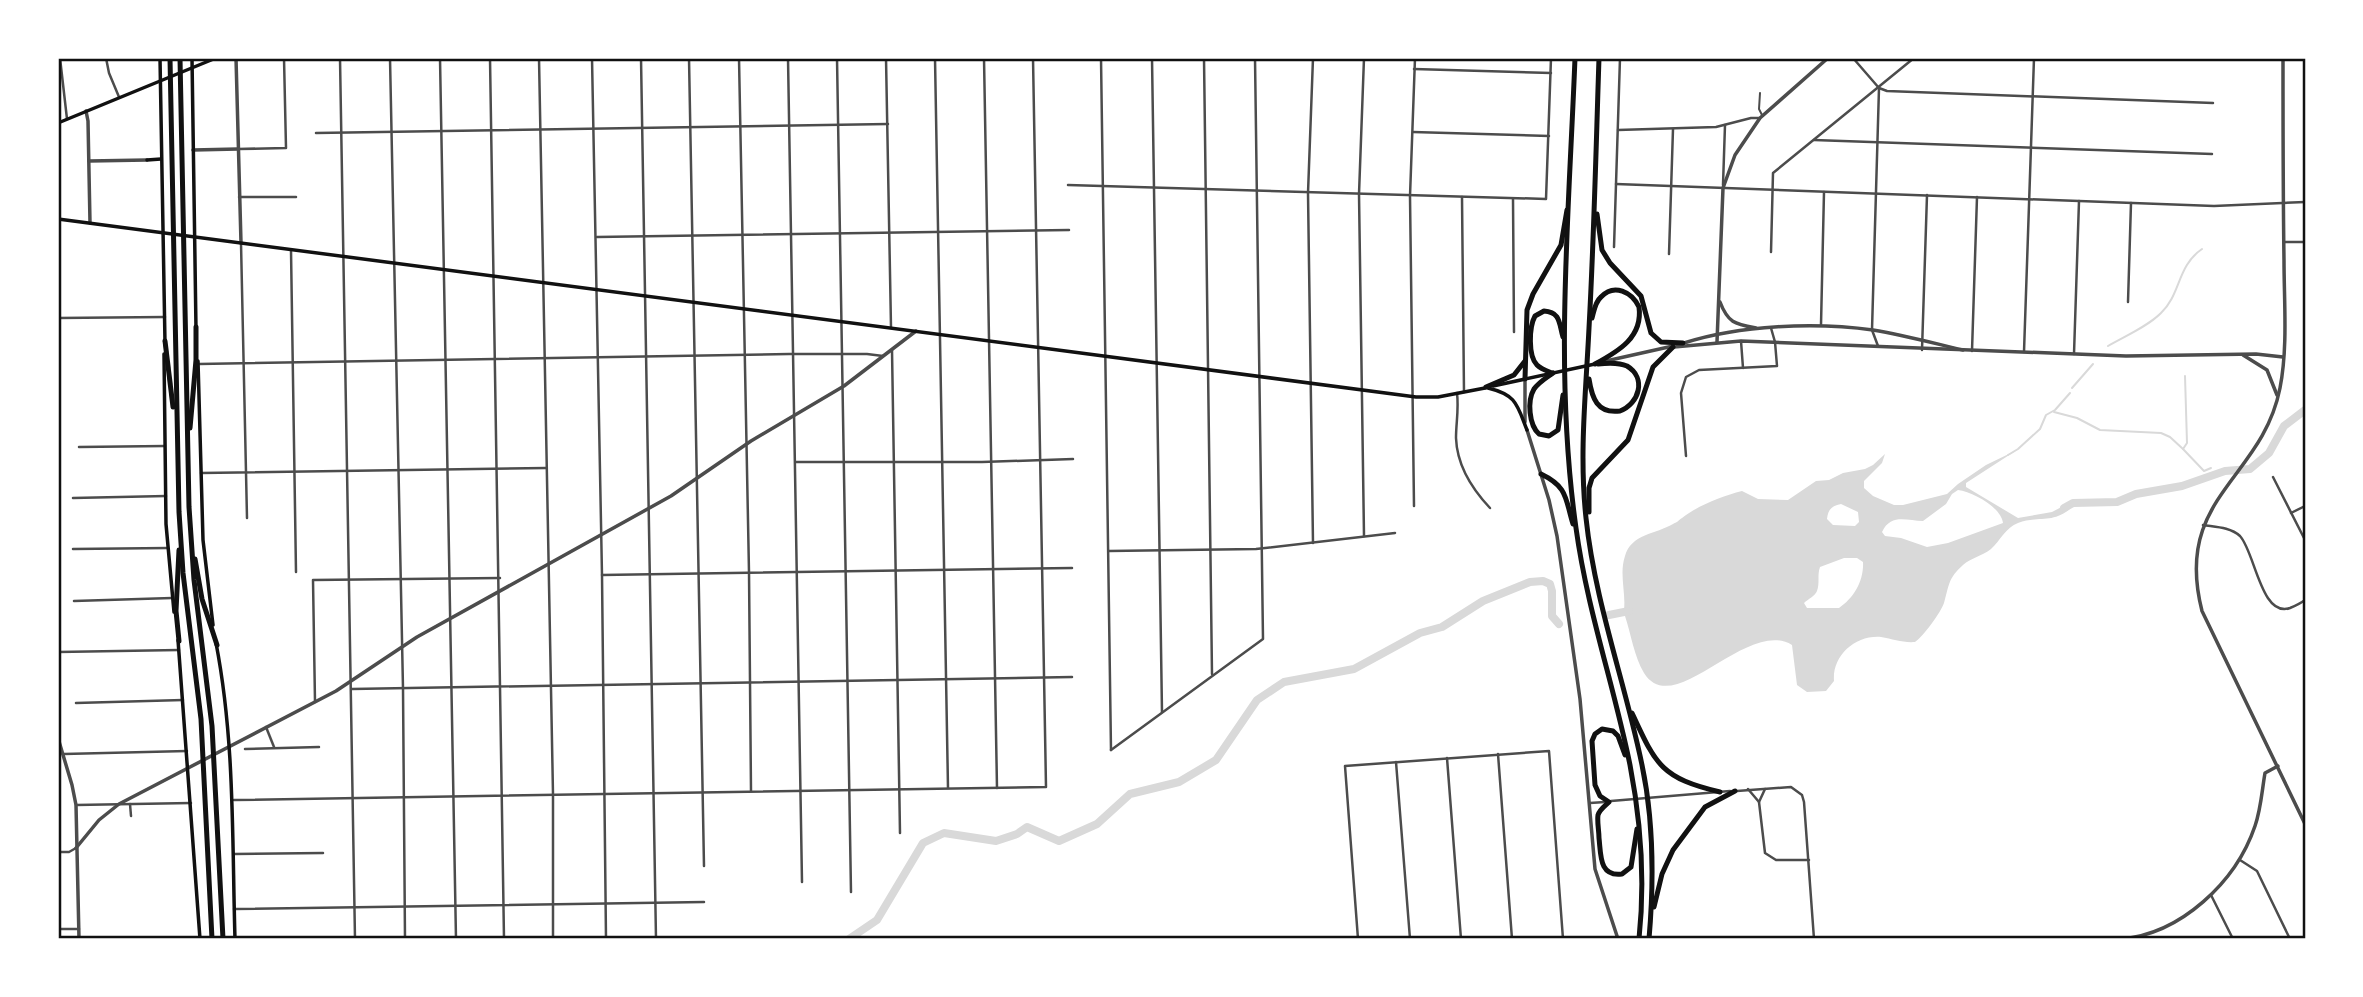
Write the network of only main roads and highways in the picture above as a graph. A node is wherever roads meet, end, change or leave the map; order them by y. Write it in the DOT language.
graph roads {
  1 [pos="160,58"];
  2 [pos="170,58"];
  3 [pos="180,58"];
  4 [pos="192,58"];
  5 [pos="216,58"];
  6 [pos="1575,58"];
  7 [pos="1599,58"];
  8 [pos="58,123"];
  9 [pos="161,159"];
  10 [pos="147,160"];
  11 [pos="1570,193"];
  12 [pos="1595,194"];
  13 [pos="58,219"];
  14 [pos="196,327"];
  15 [pos="1589,328"];
  16 [pos="165,341"];
  17 [pos="1565,343"];
  18 [pos="1683,343"];
  19 [pos="1673,346"];
  20 [pos="1526,358"];
  21 [pos="1595,364"];
  22 [pos="1587,369"];
  23 [pos="1553,373"];
  24 [pos="1525,379"];
  25 [pos="1565,381"];
  26 [pos="1486,387"];
  27 [pos="1527,430"];
  28 [pos="177,435"];
  29 [pos="187,452"];
  30 [pos="1541,474"];
  31 [pos="1588,534"];
  32 [pos="180,536"];
  33 [pos="1578,540"];
  34 [pos="190,543"];
  35 [pos="179,641"];
  36 [pos="217,645"];
  37 [pos="1626,700"];
  38 [pos="1629,764"];
  39 [pos="1735,791"];
  40 [pos="1720,792"];
  41 [pos="1638,822"];
  42 [pos="1650,926"];
  43 [pos="200,939"];
  44 [pos="212,939"];
  45 [pos="223,939"];
  46 [pos="235,939"];
  47 [pos="1639,939"];
  48 [pos="1649,939"];
  1 -- 9 [label="main road"];
  2 -- 28 [label="highway"];
  3 -- 29 [label="highway"];
  4 -- 14 [label="main road"];
  5 -- 8 [label="main road"];
  6 -- 11 [label="highway"];
  7 -- 12 [label="highway"];
  9 -- 10 [label="main road"];
  9 -- 16 [label="main road"];
  11 -- 17 [label="highway"];
  11 -- 20 [label="highway"];
  12 -- 15 [label="highway"];
  12 -- 18 [label="highway"];
  13 -- 26 [label="main road"];
  14 -- 29 [label="highway"];
  14 -- 36 [label="main road"];
  15 -- 21 [label="highway"];
  15 -- 22 [label="highway"];
  16 -- 28 [label="highway"];
  16 -- 35 [label="main road"];
  17 -- 23 [label="highway"];
  17 -- 25 [label="highway"];
  19 -- 31 [label="highway"];
  20 -- 24 [label="highway"];
  20 -- 26 [label="highway"];
  21 -- 22 [label="highway"];
  21 -- 23 [label="main road"];
  22 -- 31 [label="highway"];
  23 -- 24 [label="main road"];
  23 -- 25 [label="highway"];
  24 -- 26 [label="main road"];
  25 -- 33 [label="highway"];
  26 -- 27 [label="main road"];
  28 -- 32 [label="highway"];
  29 -- 34 [label="highway"];
  30 -- 33 [label="highway"];
  31 -- 37 [label="highway"];
  32 -- 35 [label="highway"];
  32 -- 44 [label="highway"];
  33 -- 38 [label="highway"];
  34 -- 36 [label="highway"];
  34 -- 45 [label="highway"];
  35 -- 43 [label="main road"];
  36 -- 46 [label="main road"];
  37 -- 40 [label="highway"];
  37 -- 42 [label="highway"];
  38 -- 41 [label="highway"];
  38 -- 41 [label="highway"];
  39 -- 42 [label="highway"];
  41 -- 47 [label="highway"];
  42 -- 48 [label="highway"];
}
